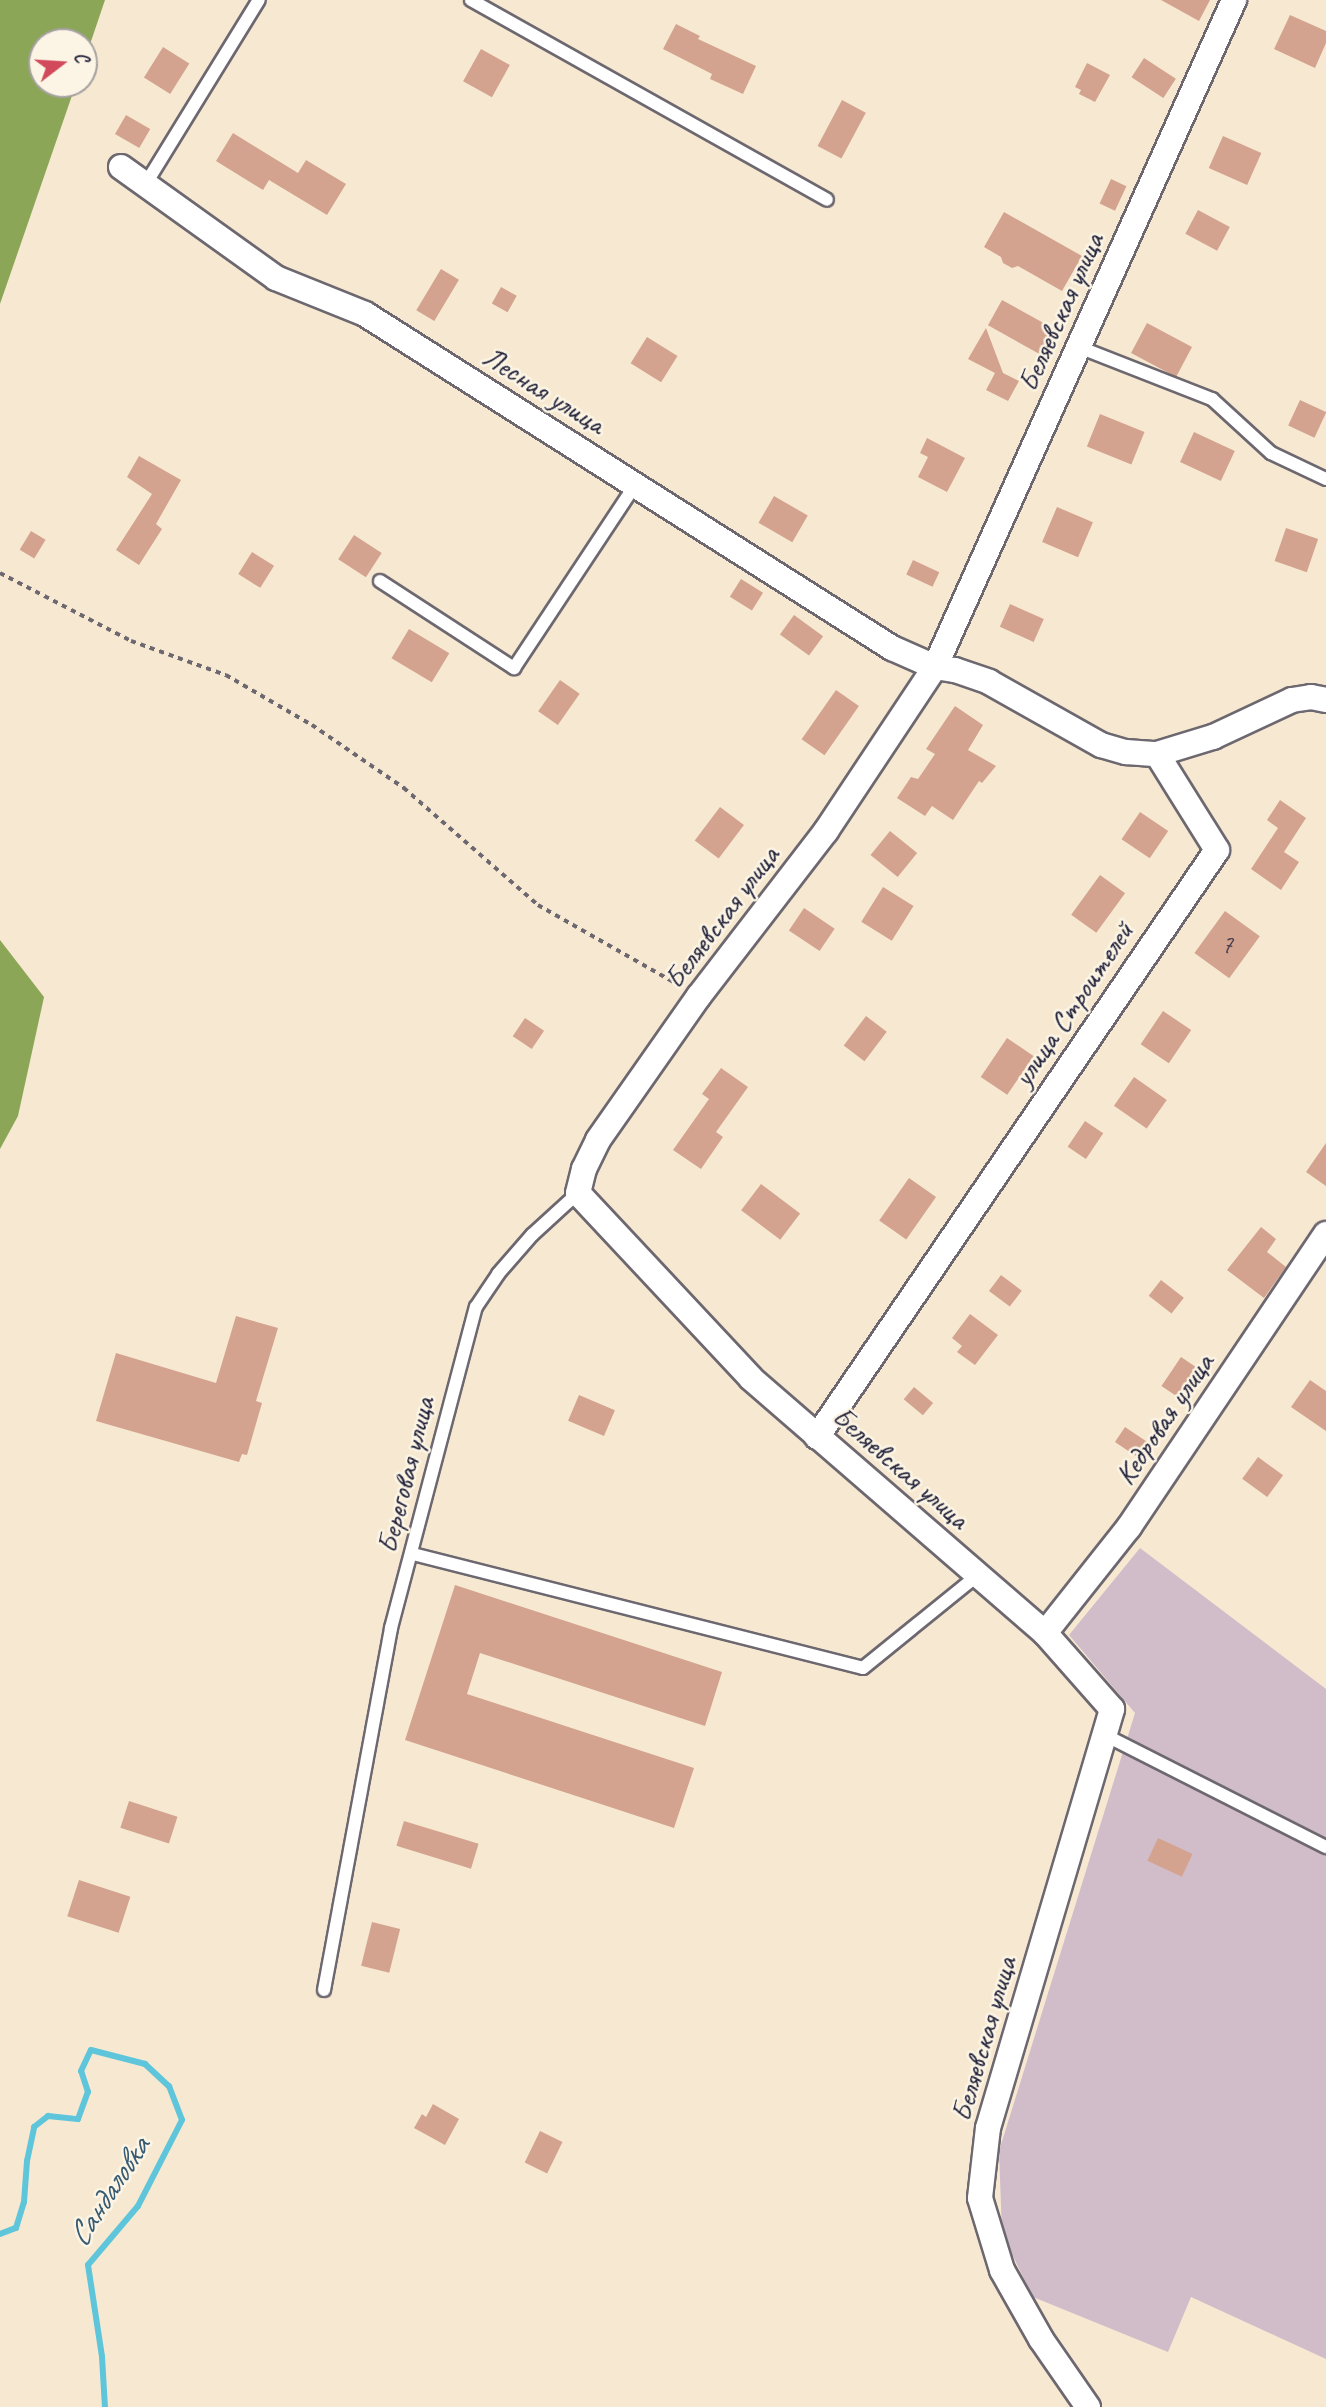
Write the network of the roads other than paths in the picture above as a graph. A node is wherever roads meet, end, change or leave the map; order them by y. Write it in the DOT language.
graph roads {
  1 [pos="259,0"];
  2 [pos="471,0"];
  3 [pos="1234,0"];
  4 [pos="121,167"];
  5 [pos="145,185"];
  6 [pos="827,200"];
  7 [pos="1079,347"];
  8 [pos="1326,479"];
  9 [pos="635,485"];
  10 [pos="380,582"];
  11 [pos="939,658"];
  12 [pos="1326,701"];
  13 [pos="1157,754"];
  14 [pos="578,1193"];
  15 [pos="1326,1234"];
  16 [pos="817,1437"];
  17 [pos="413,1555"];
  18 [pos="978,1575"];
  19 [pos="1045,1633"];
  20 [pos="1105,1735"];
  21 [pos="1326,1847"];
  22 [pos="324,1990"];
  23 [pos="1088,2407"];
  1 -- 5 [label="lane"];
  2 -- 6 [label="lane"];
  3 -- 7 [label="street, Беляевская улица"];
  4 -- 5 [label="street, Лесная улица"];
  5 -- 9 [label="street, Лесная улица"];
  7 -- 8 [label="lane"];
  7 -- 11 [label="street, Беляевская улица"];
  9 -- 10 [label="lane"];
  9 -- 11 [label="street, Лесная улица"];
  11 -- 13 [label="street, Лесная улица"];
  11 -- 14 [label="street, Беляевская улица"];
  12 -- 13 [label="street"];
  13 -- 16 [label="street, улица Строителей"];
  14 -- 16 [label="street, Беляевская улица"];
  14 -- 17 [label="lane, Береговая улица"];
  15 -- 19 [label="street, Кедровая улица"];
  16 -- 18 [label="street, Беляевская улица"];
  17 -- 18 [label="lane"];
  17 -- 22 [label="lane, Береговая улица"];
  18 -- 19 [label="street, Беляевская улица"];
  19 -- 20 [label="street, Беляевская улица"];
  20 -- 21 [label="lane"];
  20 -- 23 [label="street, Беляевская улица"];
}
